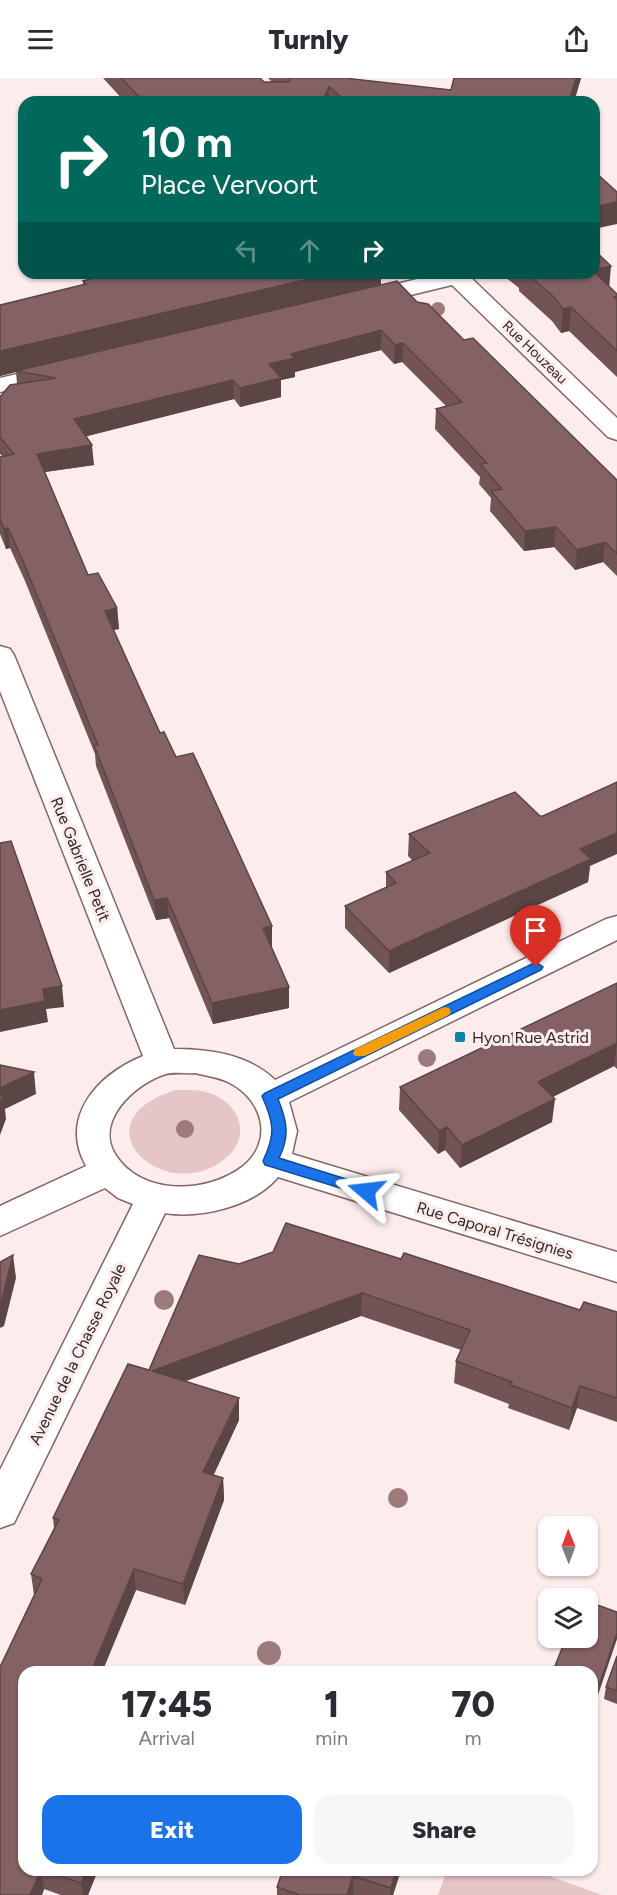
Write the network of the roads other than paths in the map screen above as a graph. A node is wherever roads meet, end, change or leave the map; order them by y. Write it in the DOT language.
graph roads {
  1 [pos="440,279"];
  2 [pos="459,279"];
  3 [pos="343,304"];
  4 [pos="80,366"];
  5 [pos="0,385"];
  6 [pos="617,432"];
  7 [pos="0,655"];
  8 [pos="617,927"];
  9 [pos="162,1062"];
  10 [pos="270,1096"];
  11 [pos="270,1161"];
  12 [pos="106,1172"];
  13 [pos="154,1198"];
  14 [pos="0,1222"];
  15 [pos="617,1267"];
  16 [pos="0,1511"];
  1 -- 3 [label="street"];
  2 -- 6 [label="street, Rue Houzeau"];
  4 -- 5 [label="street"];
  7 -- 9 [label="street, Rue Gabrielle Petit"];
  8 -- 10 [label="street"];
  9 -- 10 [label="street"];
  9 -- 12 [label="street"];
  10 -- 11 [label="street"];
  11 -- 13 [label="street"];
  11 -- 15 [label="street, Rue Caporal Trésignies"];
  12 -- 13 [label="street"];
  12 -- 14 [label="street"];
  13 -- 16 [label="street, Avenue de la Chasse Royale"];
}
